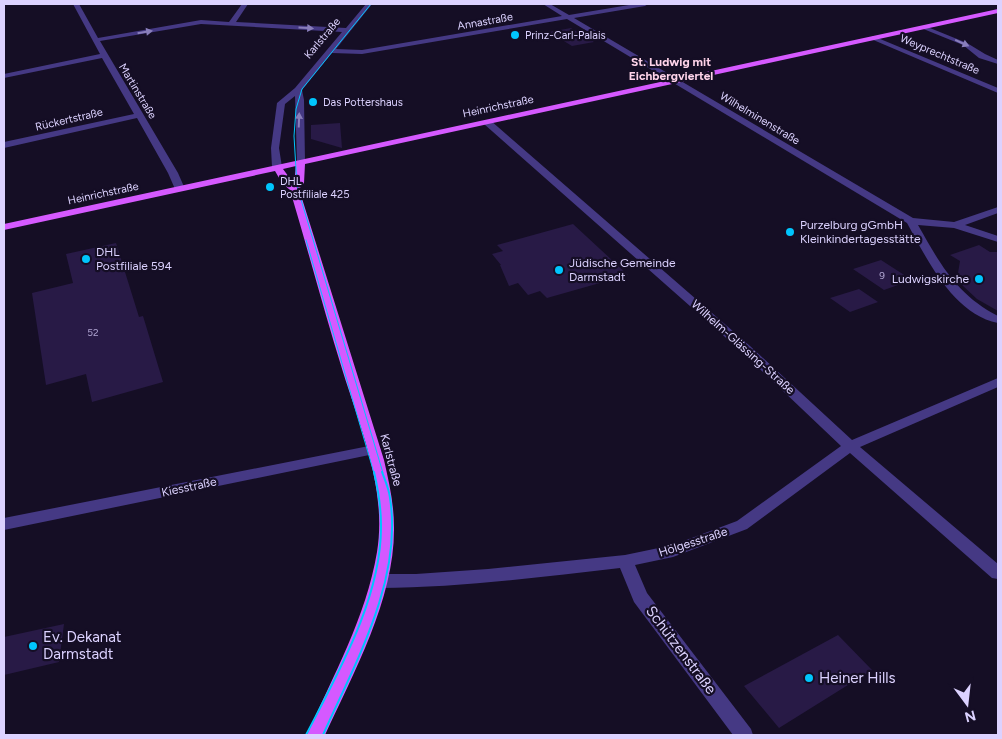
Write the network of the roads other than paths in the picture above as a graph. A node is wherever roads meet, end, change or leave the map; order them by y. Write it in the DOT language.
graph roads {
  1 [pos="76,4"];
  2 [pos="245,4"];
  3 [pos="369,4"];
  4 [pos="546,4"];
  5 [pos="645,4"];
  6 [pos="998,11"];
  7 [pos="569,17"];
  8 [pos="231,24"];
  9 [pos="923,27"];
  10 [pos="347,30"];
  11 [pos="873,38"];
  12 [pos="96,40"];
  13 [pos="329,51"];
  14 [pos="104,55"];
  15 [pos="998,62"];
  16 [pos="4,76"];
  17 [pos="676,81"];
  18 [pos="298,90"];
  19 [pos="998,91"];
  20 [pos="139,115"];
  21 [pos="487,122"];
  22 [pos="4,145"];
  23 [pos="301,162"];
  24 [pos="277,168"];
  25 [pos="180,189"];
  26 [pos="294,189"];
  27 [pos="998,210"];
  28 [pos="911,221"];
  29 [pos="955,224"];
  30 [pos="4,227"];
  31 [pos="998,239"];
  32 [pos="998,320"];
  33 [pos="998,382"];
  34 [pos="850,446"];
  35 [pos="374,450"];
  36 [pos="4,524"];
  37 [pos="625,561"];
  38 [pos="998,574"];
  39 [pos="379,581"];
  40 [pos="316,735"];
  41 [pos="744,735"];
  1 -- 12 [label="street, Martinstraße"];
  2 -- 8 [label="street"];
  3 -- 10 [label="street, Karlstraße"];
  4 -- 7 [label="street, Wilhelminenstraße"];
  5 -- 7 [label="street, Annastraße"];
  6 -- 9 [label="main road, Heinrichstraße"];
  7 -- 13 [label="street, Annastraße"];
  7 -- 17 [label="street, Wilhelminenstraße"];
  8 -- 10 [label="street, one-way"];
  12 -- 8 [label="street, one-way"];
  9 -- 11 [label="main road, Heinrichstraße"];
  9 -- 15 [label="street, one-way"];
  10 -- 13 [label="street, Karlstraße"];
  11 -- 17 [label="main road, Heinrichstraße"];
  11 -- 19 [label="street, Weyprechtstraße"];
  12 -- 14 [label="street, Martinstraße"];
  13 -- 18 [label="street, Karlstraße"];
  14 -- 16 [label="street"];
  14 -- 20 [label="street, Martinstraße"];
  17 -- 21 [label="main road, Heinrichstraße"];
  17 -- 28 [label="street, Wilhelminenstraße"];
  23 -- 18 [label="street, one-way"];
  18 -- 24 [label="street, Karlstraße"];
  20 -- 22 [label="street, Rückertstraße"];
  20 -- 25 [label="street, Martinstraße"];
  21 -- 23 [label="main road, Heinrichstraße"];
  21 -- 34 [label="street, Wilhelm-Glässing-Straße"];
  23 -- 24 [label="main road, Heinrichstraße"];
  23 -- 26 [label="main road"];
  24 -- 25 [label="main road, Heinrichstraße"];
  24 -- 26 [label="main road, Karlstraße"];
  25 -- 30 [label="main road, Heinrichstraße"];
  26 -- 35 [label="main road, Karlstraße"];
  27 -- 29 [label="street"];
  28 -- 29 [label="street"];
  28 -- 32 [label="street"];
  29 -- 31 [label="street"];
  33 -- 34 [label="street, Hölgesstraße"];
  34 -- 37 [label="street, Hölgesstraße"];
  34 -- 38 [label="street, Wilhelm-Glässing-Straße"];
  35 -- 36 [label="street, Kiesstraße"];
  35 -- 39 [label="main road, Karlstraße"];
  37 -- 39 [label="street, Hölgesstraße"];
  37 -- 41 [label="street, Schützenstraße"];
  39 -- 40 [label="main road, Karlstraße"];
}
